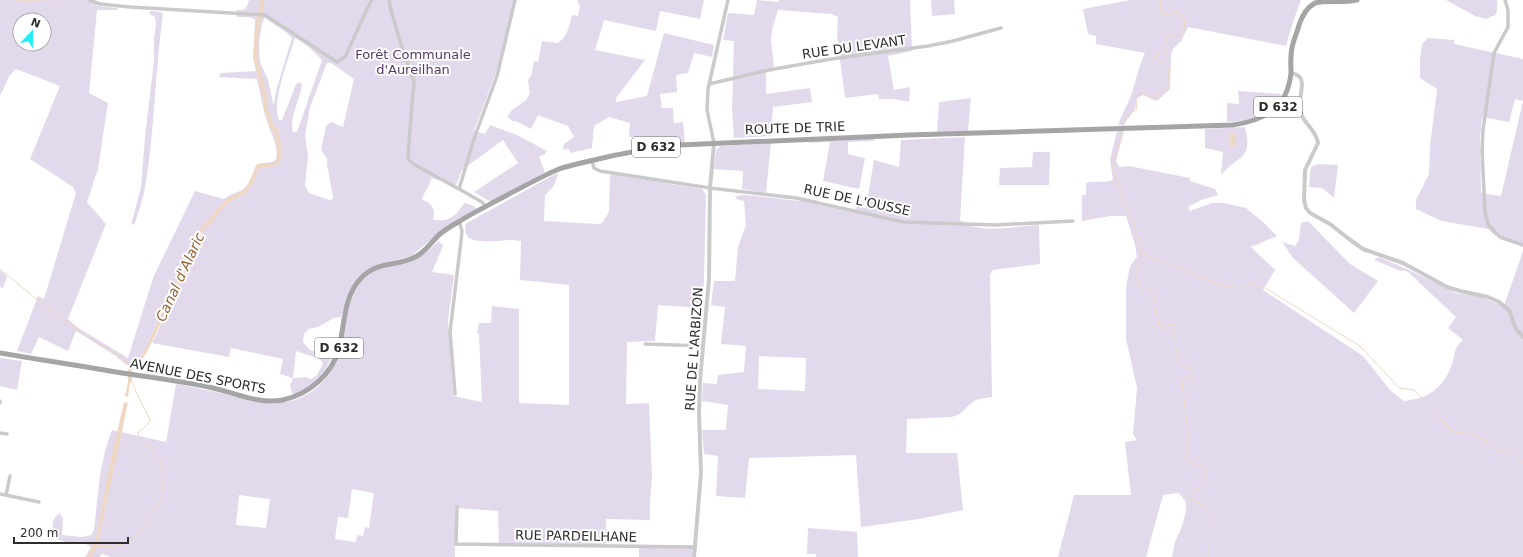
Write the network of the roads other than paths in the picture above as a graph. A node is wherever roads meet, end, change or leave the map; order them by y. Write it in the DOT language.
graph roads {
  1 [pos="89,0"];
  2 [pos="372,0"];
  3 [pos="390,0"];
  4 [pos="515,0"];
  5 [pos="728,0"];
  6 [pos="1357,0"];
  7 [pos="1505,0"];
  8 [pos="1001,28"];
  9 [pos="1291,73"];
  10 [pos="709,84"];
  11 [pos="714,143"];
  12 [pos="592,161"];
  13 [pos="459,188"];
  14 [pos="710,188"];
  15 [pos="486,207"];
  16 [pos="1073,220"];
  17 [pos="459,221"];
  18 [pos="1523,245"];
  19 [pos="1523,337"];
  20 [pos="645,344"];
  21 [pos="703,346"];
  22 [pos="0,353"];
  23 [pos="455,394"];
  24 [pos="0,433"];
  25 [pos="7,434"];
  26 [pos="10,476"];
  27 [pos="0,494"];
  28 [pos="6,495"];
  29 [pos="39,502"];
  30 [pos="456,507"];
  31 [pos="695,547"];
  32 [pos="694,557"];
  1 -- 2 [label="street"];
  3 -- 13 [label="street"];
  4 -- 13 [label="street"];
  5 -- 10 [label="street"];
  6 -- 9 [label="main road, D 632"];
  7 -- 18 [label="street"];
  8 -- 10 [label="street, RUE DU LEVANT"];
  9 -- 11 [label="main road, ROUTE DE TRIE / D 632"];
  9 -- 19 [label="street"];
  10 -- 11 [label="street"];
  11 -- 12 [label="main road, ROUTE DE TRIE / D 632"];
  11 -- 14 [label="street, RUE DE L'ARBIZON"];
  12 -- 14 [label="street, RUE DE L'OUSSE"];
  12 -- 15 [label="main road, ROUTE DE TRIE / D 632"];
  13 -- 15 [label="street"];
  14 -- 16 [label="street, RUE DE L'OUSSE"];
  14 -- 21 [label="street, RUE DE L'ARBIZON"];
  15 -- 17 [label="main road, D 632"];
  17 -- 22 [label="main road, AVENUE DES SPORTS / D 632"];
  17 -- 23 [label="street"];
  20 -- 21 [label="street"];
  21 -- 31 [label="street, RUE DE L'ARBIZON"];
  24 -- 25 [label="street"];
  26 -- 28 [label="street"];
  27 -- 28 [label="street"];
  28 -- 29 [label="street"];
  30 -- 31 [label="street, RUE PARDEILHANE"];
  31 -- 32 [label="street, RUE DE L'ARBIZON"];
}
